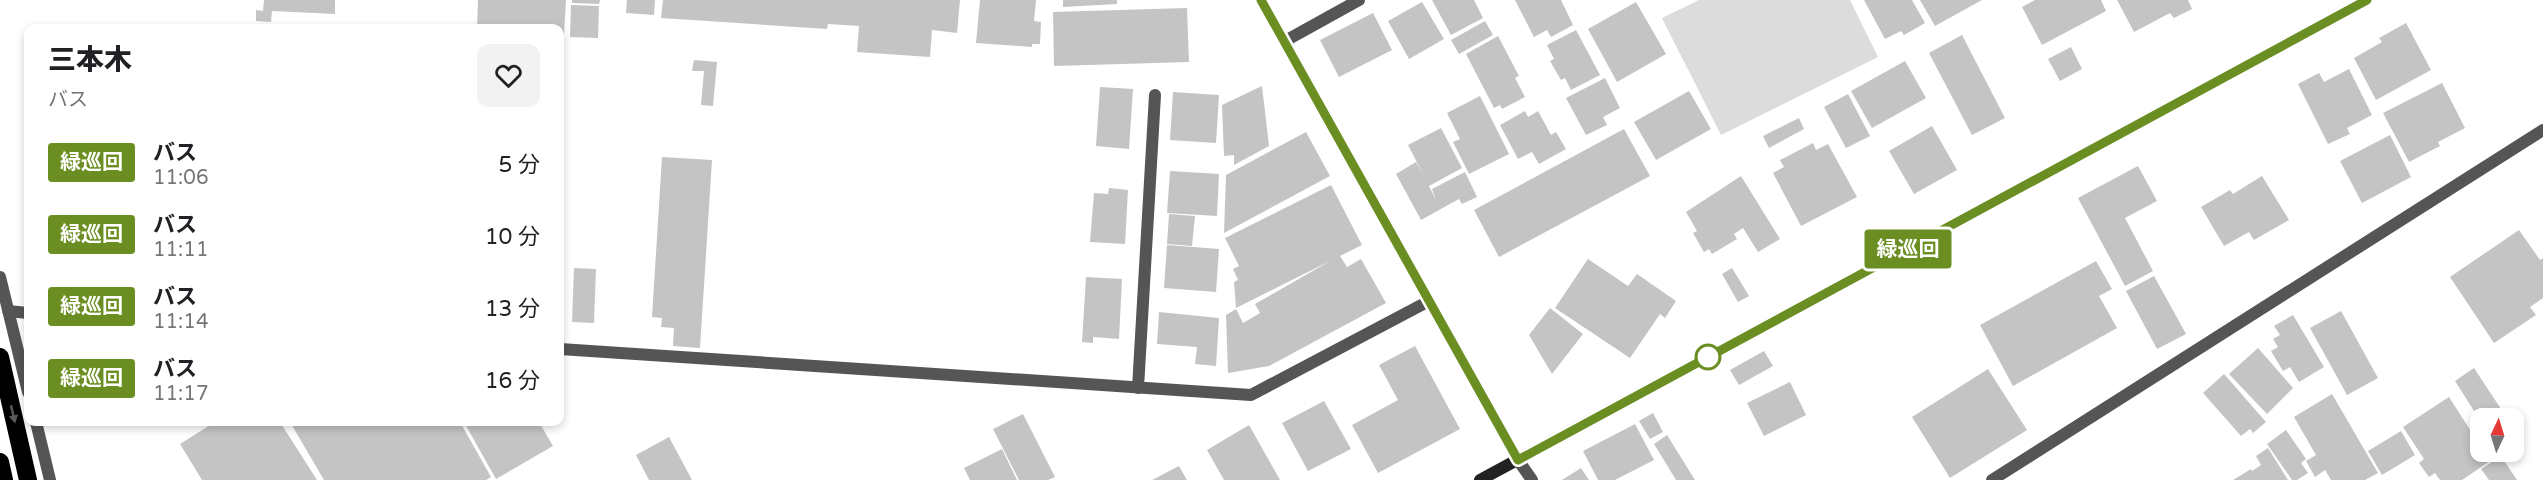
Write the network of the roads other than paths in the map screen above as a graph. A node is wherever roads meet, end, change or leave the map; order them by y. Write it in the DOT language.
graph roads {
  1 [pos="1261,0"];
  2 [pos="1359,0"];
  3 [pos="2367,0"];
  4 [pos="1285,42"];
  5 [pos="1155,95"];
  6 [pos="2543,130"];
  7 [pos="0,277"];
  8 [pos="1429,301"];
  9 [pos="8,311"];
  10 [pos="24,313"];
  11 [pos="564,349"];
  12 [pos="0,357"];
  13 [pos="24,376"];
  14 [pos="1138,388"];
  15 [pos="37,426"];
  16 [pos="1518,460"];
  17 [pos="0,462"];
  18 [pos="4,480"];
  19 [pos="28,480"];
  20 [pos="50,480"];
  21 [pos="1480,480"];
  22 [pos="1532,480"];
  23 [pos="1992,480"];
  1 -- 4 [label="street"];
  2 -- 4 [label="street"];
  3 -- 16 [label="street"];
  4 -- 8 [label="street"];
  5 -- 14 [label="street"];
  6 -- 23 [label="street"];
  7 -- 9 [label="street"];
  8 -- 14 [label="street"];
  8 -- 16 [label="street"];
  9 -- 10 [label="street"];
  9 -- 13 [label="street"];
  11 -- 14 [label="street"];
  12 -- 19 [label="highway, one-way"];
  15 -- 20 [label="street"];
  16 -- 21 [label="street"];
  16 -- 22 [label="street"];
  17 -- 18 [label="highway"];
}
